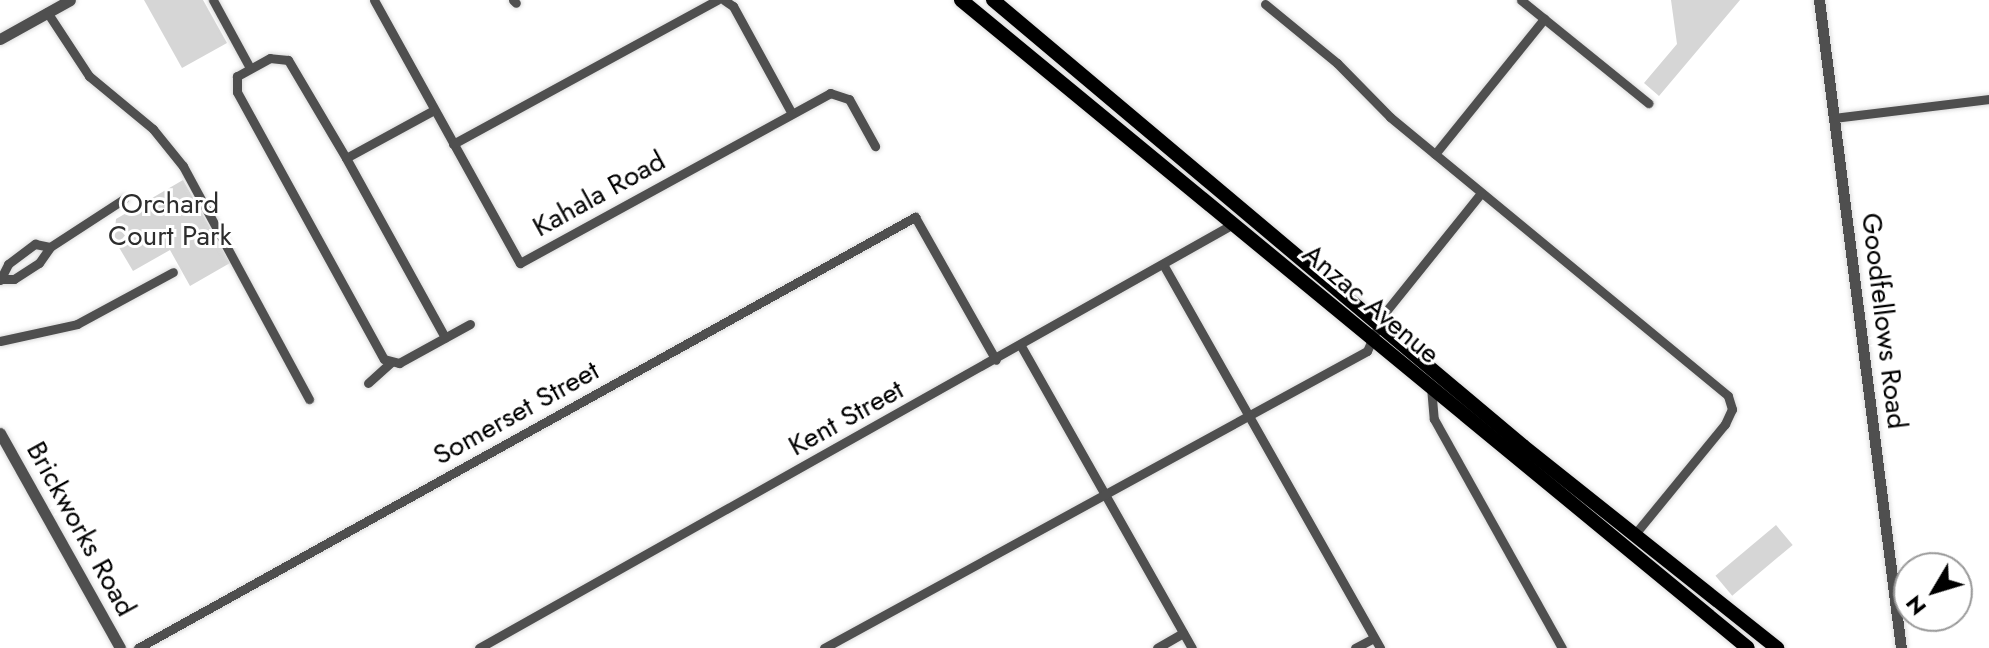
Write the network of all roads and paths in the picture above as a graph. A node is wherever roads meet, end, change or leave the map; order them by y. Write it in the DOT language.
graph roads {
  1 [pos="70,0"];
  2 [pos="213,0"];
  3 [pos="374,0"];
  4 [pos="717,0"];
  5 [pos="724,0"];
  6 [pos="961,0"];
  7 [pos="993,0"];
  8 [pos="1521,0"];
  9 [pos="1819,0"];
  10 [pos="1265,4"];
  11 [pos="47,12"];
  12 [pos="1544,19"];
  13 [pos="0,39"];
  14 [pos="249,66"];
  15 [pos="1989,99"];
  16 [pos="1648,103"];
  17 [pos="434,110"];
  18 [pos="791,112"];
  19 [pos="1834,118"];
  20 [pos="453,144"];
  21 [pos="875,146"];
  22 [pos="1435,154"];
  23 [pos="346,158"];
  24 [pos="1481,193"];
  25 [pos="124,199"];
  26 [pos="1233,224"];
  27 [pos="50,247"];
  28 [pos="1164,266"];
  29 [pos="173,272"];
  30 [pos="0,279"];
  31 [pos="1379,321"];
  32 [pos="470,324"];
  33 [pos="445,337"];
  34 [pos="0,341"];
  35 [pos="1375,341"];
  36 [pos="1021,346"];
  37 [pos="996,360"];
  38 [pos="390,363"];
  39 [pos="368,383"];
  40 [pos="1431,387"];
  41 [pos="309,399"];
  42 [pos="1249,417"];
  43 [pos="0,433"];
  44 [pos="1105,494"];
  45 [pos="1634,535"];
  46 [pos="1183,633"];
  47 [pos="1374,638"];
  48 [pos="120,648"];
  49 [pos="138,648"];
  50 [pos="479,648"];
  51 [pos="824,648"];
  52 [pos="1157,648"];
  53 [pos="1192,648"];
  54 [pos="1355,648"];
  55 [pos="1380,648"];
  56 [pos="1562,648"];
  57 [pos="1748,648"];
  58 [pos="1777,648"];
  59 [pos="1901,648"];
  1 -- 11 [label="street"];
  2 -- 14 [label="street"];
  3 -- 17 [label="street, Kahala Road"];
  4 -- 20 [label="street"];
  5 -- 18 [label="street"];
  6 -- 26 [label="highway, Anzac Avenue"];
  7 -- 31 [label="highway, Anzac Avenue"];
  8 -- 12 [label="street"];
  9 -- 19 [label="street, Goodfellows Road"];
  10 -- 22 [label="street"];
  11 -- 13 [label="street"];
  11 -- 41 [label="street"];
  12 -- 16 [label="street"];
  12 -- 22 [label="street"];
  14 -- 23 [label="street"];
  14 -- 38 [label="street"];
  15 -- 19 [label="street"];
  17 -- 20 [label="street, Kahala Road"];
  17 -- 23 [label="street"];
  18 -- 20 [label="street, Kahala Road"];
  18 -- 21 [label="street, Kahala Road"];
  19 -- 59 [label="street, Goodfellows Road"];
  22 -- 24 [label="street"];
  23 -- 33 [label="street"];
  24 -- 31 [label="street"];
  24 -- 45 [label="street"];
  25 -- 27 [label="street"];
  26 -- 28 [label="street, Kent Street"];
  26 -- 35 [label="highway, Anzac Avenue"];
  27 -- 30 [label="street"];
  27 -- 30 [label="street"];
  28 -- 36 [label="street, Kent Street"];
  28 -- 42 [label="street"];
  29 -- 34 [label="street"];
  31 -- 35 [label="street"];
  31 -- 45 [label="highway, Anzac Avenue"];
  32 -- 33 [label="street"];
  33 -- 38 [label="street"];
  35 -- 40 [label="highway, Anzac Avenue"];
  35 -- 42 [label="street"];
  36 -- 37 [label="street, Kent Street"];
  36 -- 44 [label="street"];
  37 -- 49 [label="street, Somerset Street"];
  37 -- 50 [label="street, Kent Street"];
  38 -- 39 [label="street"];
  40 -- 56 [label="street"];
  40 -- 57 [label="highway, Anzac Avenue"];
  42 -- 44 [label="street"];
  42 -- 47 [label="street"];
  43 -- 48 [label="street, Brickworks Road"];
  44 -- 46 [label="street"];
  44 -- 51 [label="street"];
  45 -- 58 [label="highway, Anzac Avenue"];
  46 -- 52 [label="street"];
  46 -- 53 [label="street"];
  47 -- 54 [label="street"];
  47 -- 55 [label="street"];
}
